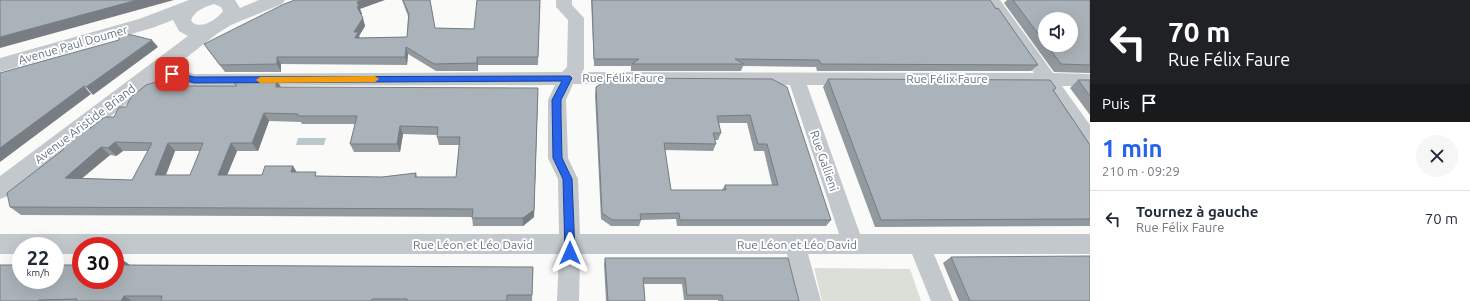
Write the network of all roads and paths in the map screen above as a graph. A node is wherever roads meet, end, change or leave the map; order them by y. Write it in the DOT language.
graph roads {
  1 [pos="564,0"];
  2 [pos="992,0"];
  3 [pos="270,2"];
  4 [pos="201,3"];
  5 [pos="222,13"];
  6 [pos="145,24"];
  7 [pos="184,26"];
  8 [pos="164,64"];
  9 [pos="0,65"];
  10 [pos="567,78"];
  11 [pos="796,78"];
  12 [pos="1048,79"];
  13 [pos="1090,80"];
  14 [pos="1090,140"];
  15 [pos="0,189"];
  16 [pos="0,244"];
  17 [pos="853,244"];
  18 [pos="919,244"];
  19 [pos="1090,244"];
  20 [pos="570,245"];
  21 [pos="794,245"];
  22 [pos="568,301"];
  23 [pos="810,301"];
  24 [pos="942,301"];
  1 -- 10 [label="street"];
  2 -- 12 [label="street"];
  3 -- 5 [label="street"];
  4 -- 6 [label="street, Avenue Paul Doumer"];
  4 -- 7 [label="street, Avenue Aristide Briand"];
  5 -- 7 [label="street, Avenue Paul Doumer"];
  5 -- 8 [label="street, Avenue Aristide Briand"];
  6 -- 7 [label="street, Avenue Paul Doumer"];
  6 -- 9 [label="street, Avenue Paul Doumer"];
  7 -- 8 [label="street, Avenue Aristide Briand"];
  8 -- 10 [label="street, Rue Félix Faure"];
  8 -- 15 [label="street, Avenue Aristide Briand"];
  10 -- 11 [label="street, Rue Félix Faure"];
  10 -- 20 [label="street"];
  11 -- 12 [label="street, Rue Félix Faure"];
  11 -- 17 [label="street, Rue Gallieni"];
  12 -- 13 [label="street, Rue Félix Faure"];
  12 -- 14 [label="street"];
  16 -- 20 [label="street, Rue Léon et Léo David"];
  17 -- 18 [label="street, Rue Léon et Léo David"];
  17 -- 21 [label="street, Rue Léon et Léo David"];
  18 -- 19 [label="street, Rue Léon et Léo David"];
  18 -- 24 [label="street"];
  20 -- 21 [label="street, Rue Léon et Léo David"];
  20 -- 22 [label="street"];
  21 -- 23 [label="street"];
}
